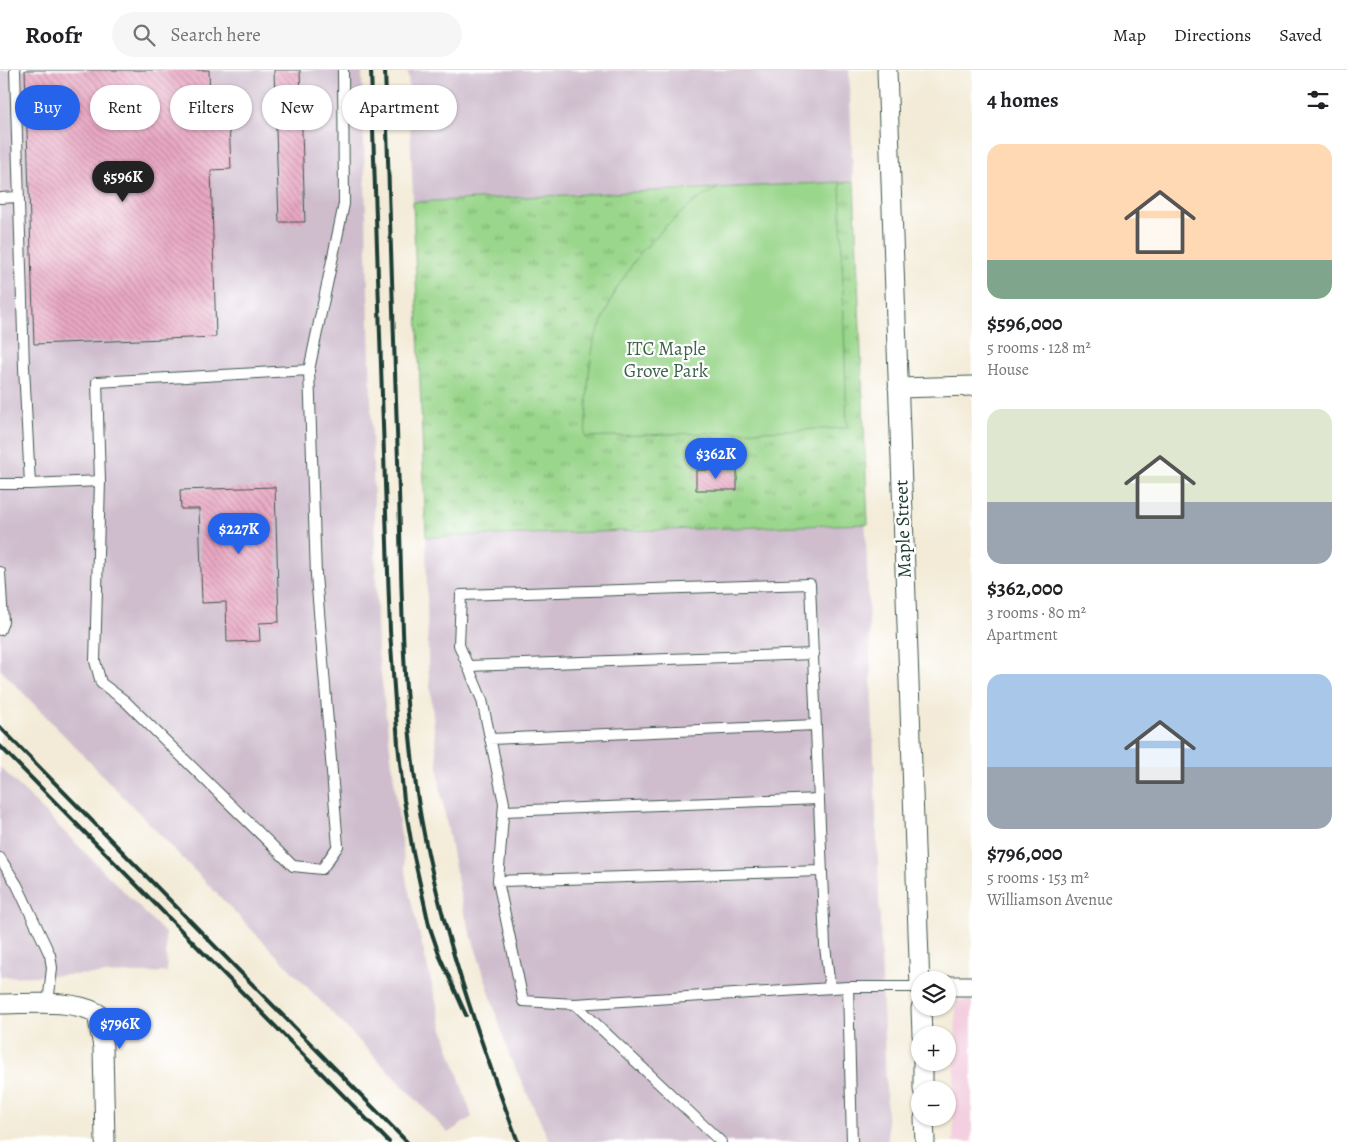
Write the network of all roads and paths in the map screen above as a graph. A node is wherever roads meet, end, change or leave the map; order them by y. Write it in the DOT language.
graph roads {
  1 [pos="15,70"];
  2 [pos="343,70"];
  3 [pos="886,70"];
  4 [pos="18,197"];
  5 [pos="0,198"];
  6 [pos="309,370"];
  7 [pos="972,386"];
  8 [pos="898,388"];
  9 [pos="100,481"];
  10 [pos="0,484"];
  11 [pos="30,484"];
  12 [pos="0,572"];
  13 [pos="0,630"];
  14 [pos="814,654"];
  15 [pos="468,666"];
  16 [pos="816,725"];
  17 [pos="490,739"];
  18 [pos="819,799"];
  19 [pos="504,811"];
  20 [pos="0,858"];
  21 [pos="822,871"];
  22 [pos="498,881"];
  23 [pos="919,971"];
  24 [pos="956,986"];
  25 [pos="972,986"];
  26 [pos="848,987"];
  27 [pos="911,987"];
  28 [pos="830,988"];
  29 [pos="0,1004"];
  30 [pos="48,1004"];
  31 [pos="575,1004"];
  32 [pos="924,1126"];
  33 [pos="104,1142"];
  34 [pos="721,1142"];
  35 [pos="852,1142"];
  36 [pos="925,1142"];
  1 -- 4 [label="lane"];
  2 -- 6 [label="lane"];
  3 -- 8 [label="street, Maple Street"];
  4 -- 5 [label="lane"];
  4 -- 11 [label="lane"];
  6 -- 9 [label="lane"];
  6 -- 9 [label="lane"];
  7 -- 8 [label="street"];
  8 -- 23 [label="street, Maple Street"];
  9 -- 11 [label="lane"];
  10 -- 11 [label="lane"];
  12 -- 13 [label="lane"];
  14 -- 15 [label="lane"];
  14 -- 15 [label="lane"];
  14 -- 16 [label="lane"];
  15 -- 17 [label="lane"];
  16 -- 17 [label="lane"];
  16 -- 18 [label="lane"];
  17 -- 19 [label="lane"];
  18 -- 19 [label="lane"];
  18 -- 21 [label="lane"];
  19 -- 22 [label="lane"];
  20 -- 30 [label="lane"];
  21 -- 22 [label="lane"];
  21 -- 28 [label="lane"];
  22 -- 31 [label="lane"];
  24 -- 25 [label="street"];
  26 -- 27 [label="lane"];
  26 -- 28 [label="lane"];
  26 -- 35 [label="lane"];
  28 -- 31 [label="lane"];
  29 -- 30 [label="street"];
  30 -- 33 [label="street"];
  31 -- 34 [label="lane"];
  32 -- 36 [label="street"];
}
